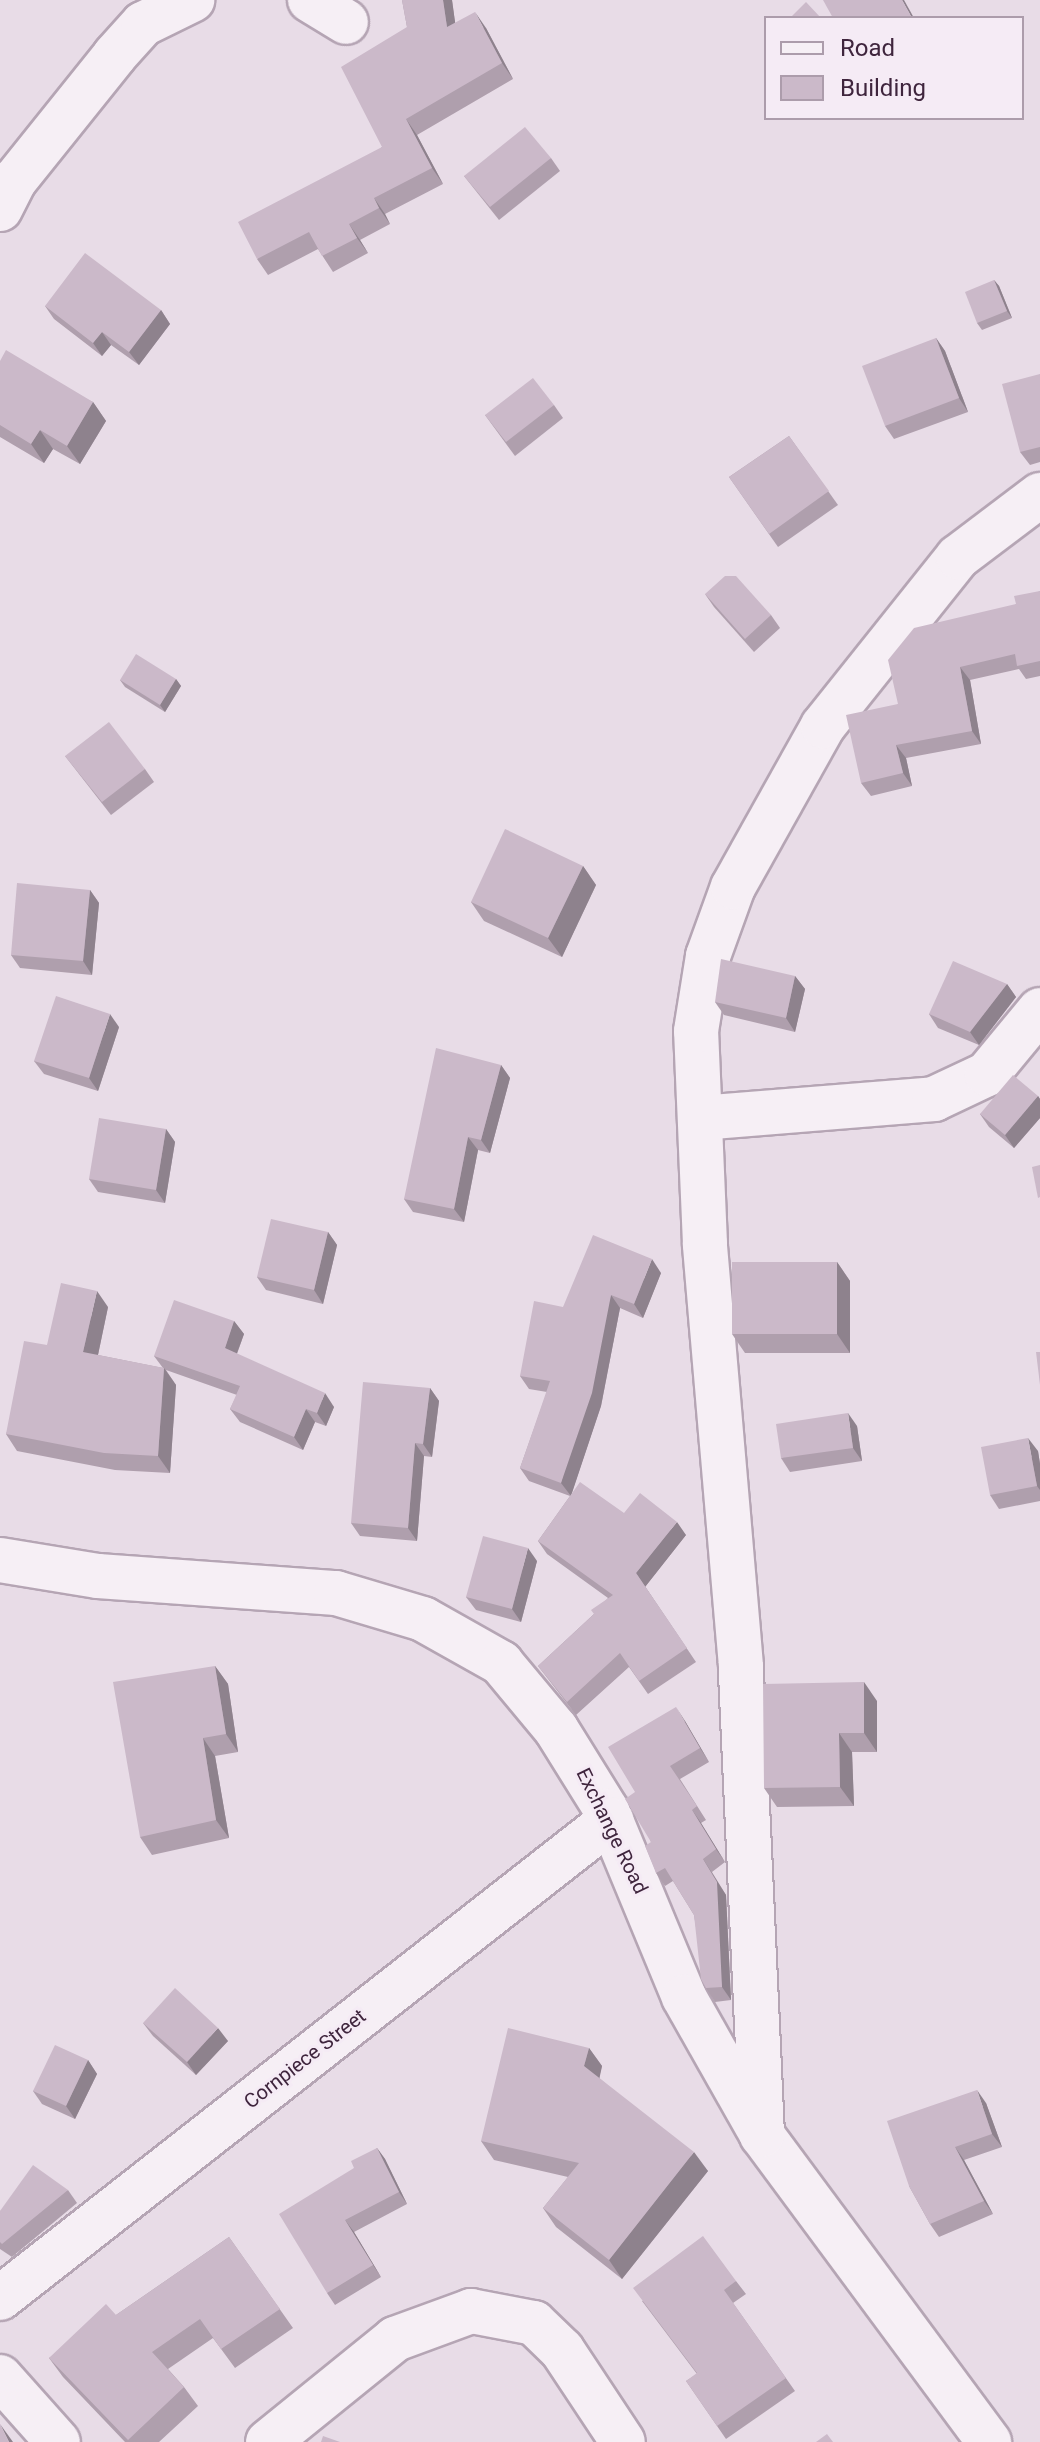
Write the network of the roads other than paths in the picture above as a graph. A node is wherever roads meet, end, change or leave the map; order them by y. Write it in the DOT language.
graph roads {
  1 [pos="192,0"];
  2 [pos="0,209"];
  3 [pos="1040,495"];
  4 [pos="1040,1010"];
  5 [pos="700,1118"];
  6 [pos="0,1560"];
  7 [pos="611,1820"];
  8 [pos="762,2135"];
  9 [pos="0,2298"];
  10 [pos="0,2377"];
  11 [pos="58,2442"];
  12 [pos="268,2442"];
  13 [pos="623,2442"];
  14 [pos="989,2442"];
  1 -- 2 [label="street"];
  3 -- 5 [label="street"];
  4 -- 5 [label="street"];
  5 -- 8 [label="street"];
  6 -- 7 [label="street, Exchange Road"];
  7 -- 8 [label="street, Exchange Road"];
  7 -- 9 [label="street, Cornpiece Street"];
  8 -- 14 [label="street, Exchange Road"];
  10 -- 11 [label="street"];
  12 -- 13 [label="street"];
}
